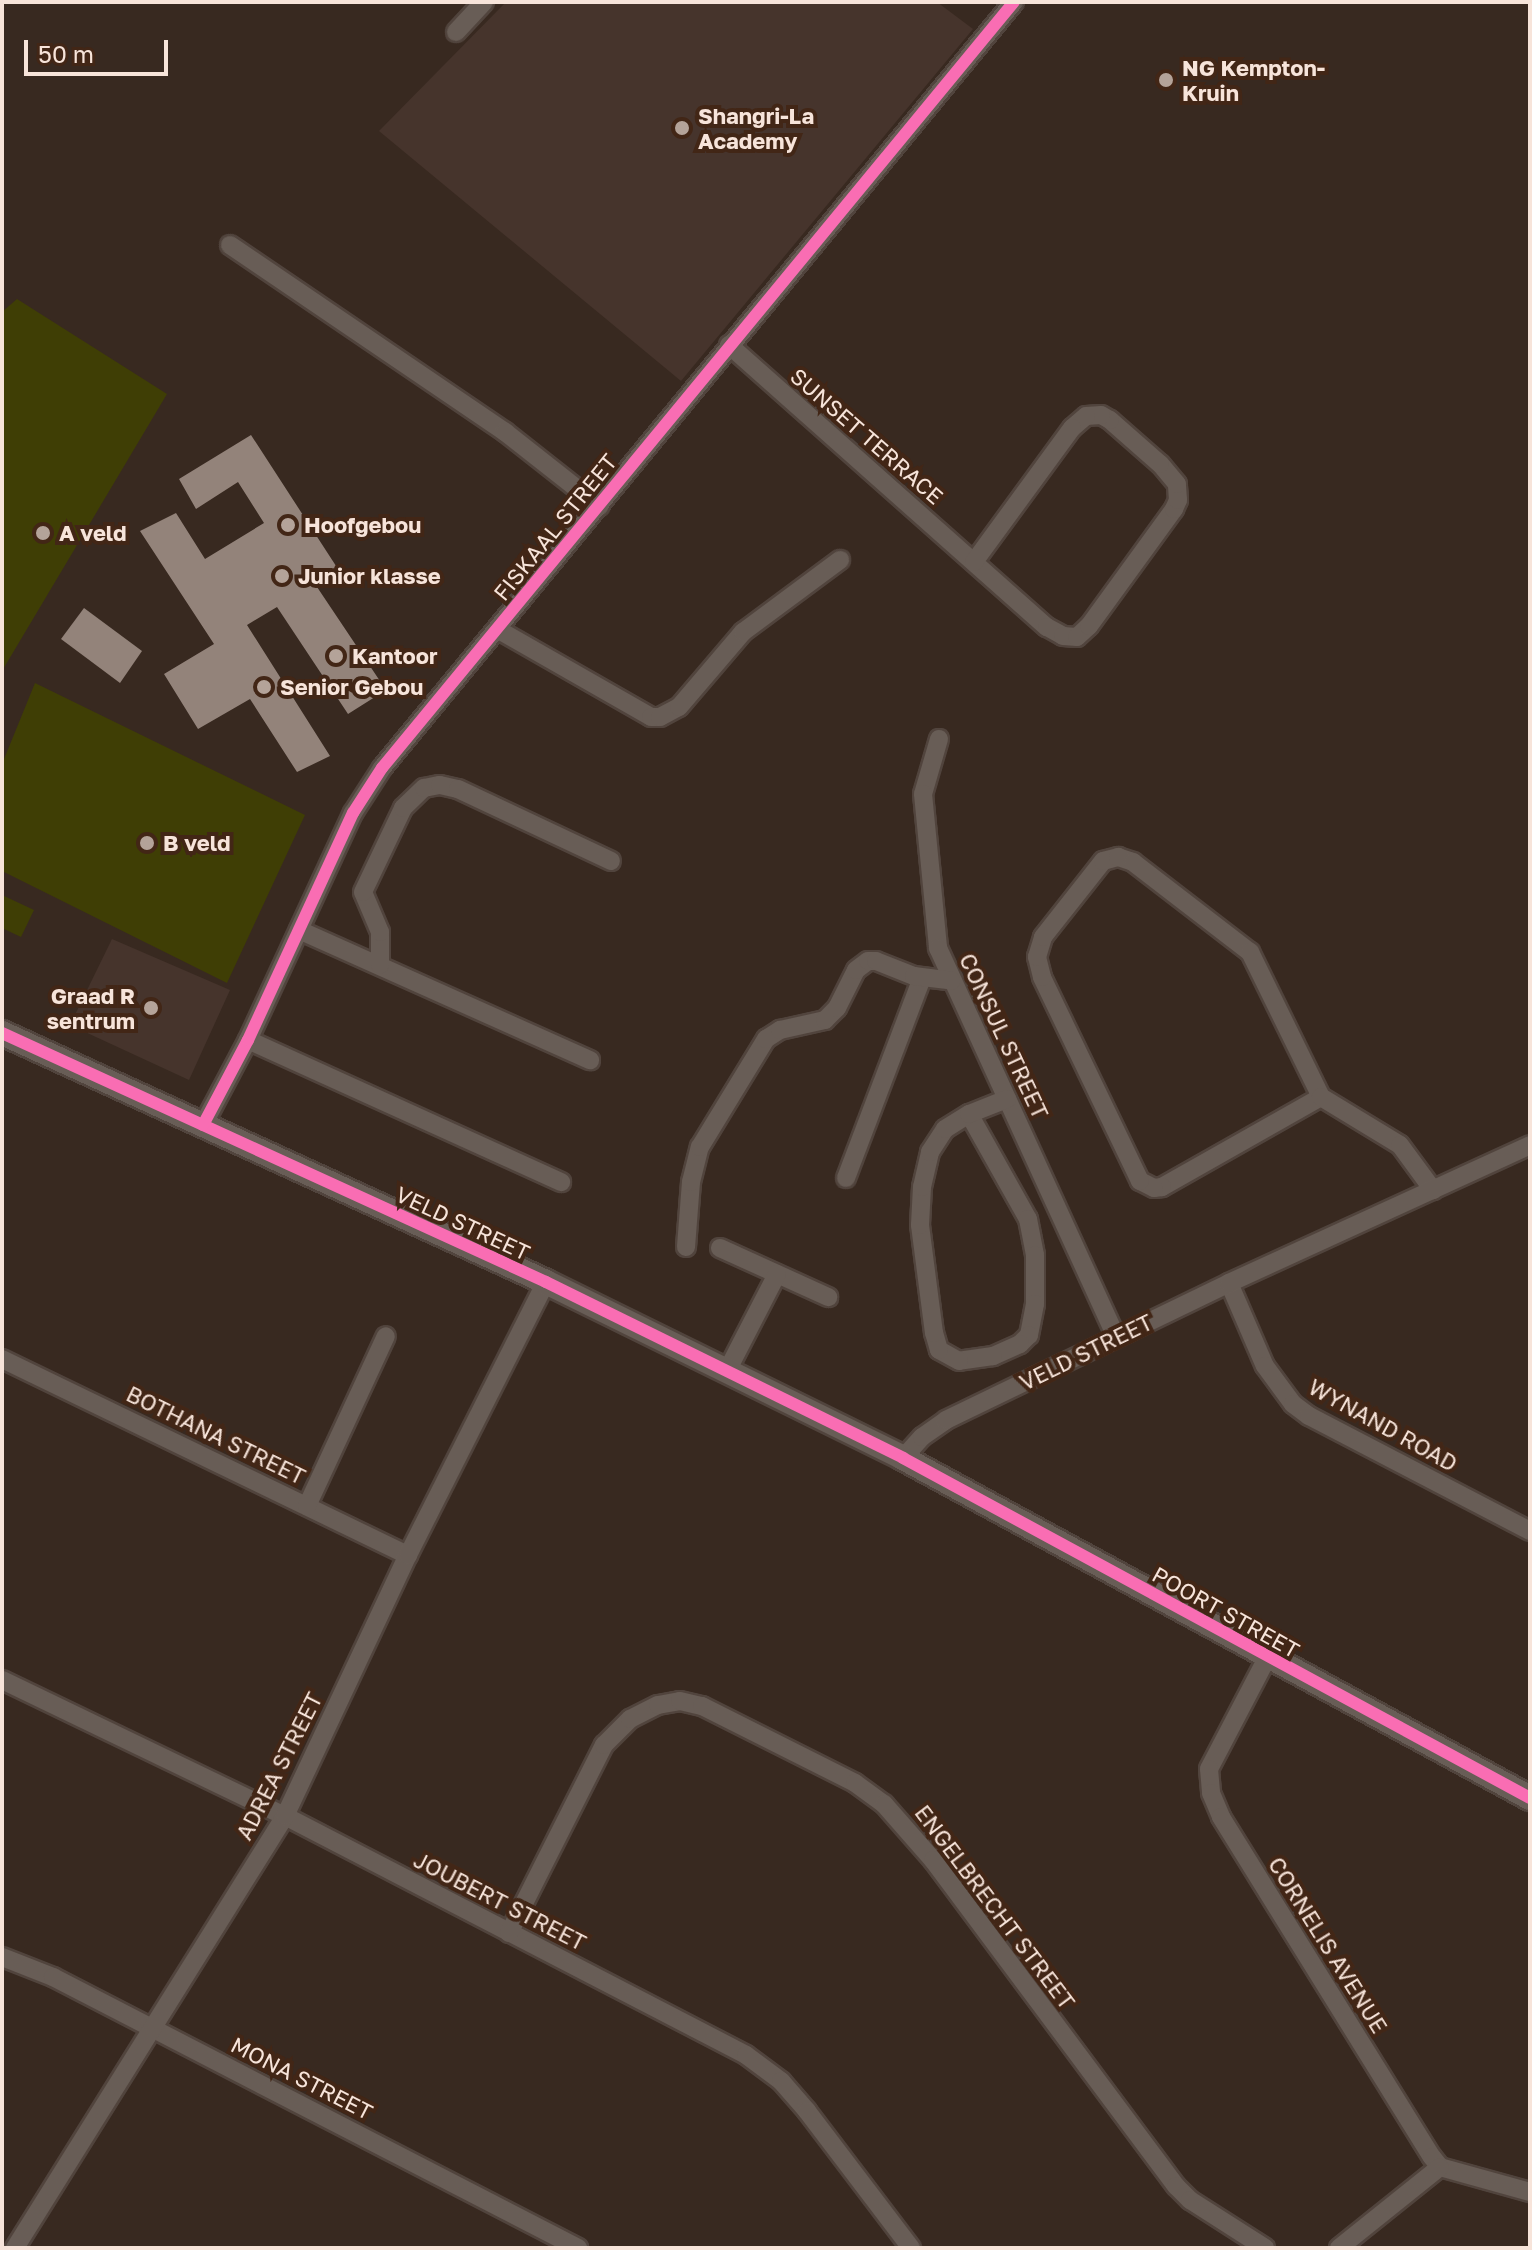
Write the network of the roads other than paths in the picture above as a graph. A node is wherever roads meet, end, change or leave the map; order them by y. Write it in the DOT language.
graph roads {
  1 [pos="484,2"];
  2 [pos="1014,2"];
  3 [pos="456,32"];
  4 [pos="230,245"];
  5 [pos="729,345"];
  6 [pos="599,506"];
  7 [pos="840,560"];
  8 [pos="974,562"];
  9 [pos="497,629"];
  10 [pos="939,739"];
  11 [pos="611,861"];
  12 [pos="299,930"];
  13 [pos="380,965"];
  14 [pos="922,978"];
  15 [pos="952,981"];
  16 [pos="2,1033"];
  17 [pos="248,1040"];
  18 [pos="590,1060"];
  19 [pos="1321,1097"];
  20 [pos="1007,1099"];
  21 [pos="969,1114"];
  22 [pos="203,1125"];
  23 [pos="1530,1145"];
  24 [pos="846,1178"];
  25 [pos="561,1182"];
  26 [pos="1433,1190"];
  27 [pos="686,1247"];
  28 [pos="720,1248"];
  29 [pos="777,1274"];
  30 [pos="546,1282"];
  31 [pos="1229,1283"];
  32 [pos="828,1297"];
  33 [pos="386,1336"];
  34 [pos="1116,1337"];
  35 [pos="2,1359"];
  36 [pos="727,1371"];
  37 [pos="903,1458"];
  38 [pos="307,1506"];
  39 [pos="1530,1531"];
  40 [pos="408,1555"];
  41 [pos="1267,1658"];
  42 [pos="2,1680"];
  43 [pos="1530,1798"];
  44 [pos="285,1816"];
  45 [pos="509,1933"];
  46 [pos="2,1957"];
  47 [pos="154,2029"];
  48 [pos="1440,2167"];
  49 [pos="1530,2192"];
  50 [pos="17,2244"];
  51 [pos="38,2248"];
  52 [pos="578,2248"];
  53 [pos="911,2248"];
  54 [pos="1265,2248"];
  55 [pos="1339,2248"];
  1 -- 3 [label="street"];
  2 -- 5 [label="street, FISKAAL STREET"];
  4 -- 6 [label="street"];
  5 -- 6 [label="street, FISKAAL STREET"];
  5 -- 8 [label="street, SUNSET TERRACE"];
  6 -- 9 [label="street, FISKAAL STREET"];
  7 -- 9 [label="street"];
  8 -- 8 [label="street, SUNSET TERRACE"];
  9 -- 12 [label="street, FISKAAL STREET"];
  10 -- 15 [label="street, CONSUL STREET"];
  11 -- 13 [label="street"];
  12 -- 13 [label="street"];
  12 -- 17 [label="street, FISKAAL STREET"];
  13 -- 18 [label="street"];
  14 -- 15 [label="street"];
  14 -- 24 [label="street"];
  14 -- 27 [label="street"];
  15 -- 20 [label="street, CONSUL STREET"];
  16 -- 22 [label="street, VELD STREET"];
  17 -- 22 [label="street, FISKAAL STREET"];
  17 -- 25 [label="street"];
  19 -- 19 [label="street"];
  19 -- 26 [label="street"];
  20 -- 21 [label="street"];
  20 -- 34 [label="street, CONSUL STREET"];
  21 -- 21 [label="street"];
  22 -- 30 [label="street, VELD STREET"];
  23 -- 26 [label="street, VELD STREET"];
  26 -- 31 [label="street, VELD STREET"];
  28 -- 29 [label="street"];
  29 -- 32 [label="street"];
  29 -- 36 [label="street"];
  30 -- 36 [label="street, VELD STREET"];
  30 -- 40 [label="street, ADREA STREET"];
  31 -- 34 [label="street, VELD STREET"];
  31 -- 39 [label="street, WYNAND ROAD"];
  33 -- 38 [label="street"];
  34 -- 37 [label="street, VELD STREET"];
  35 -- 38 [label="street, BOTHANA STREET"];
  36 -- 37 [label="street, VELD STREET"];
  37 -- 41 [label="street, POORT STREET"];
  38 -- 40 [label="street, BOTHANA STREET"];
  40 -- 44 [label="street, ADREA STREET"];
  41 -- 43 [label="street, POORT STREET"];
  41 -- 48 [label="street, CORNELIS AVENUE"];
  42 -- 44 [label="street, JOUBERT STREET"];
  44 -- 45 [label="street, JOUBERT STREET"];
  44 -- 47 [label="street, ADREA STREET"];
  45 -- 53 [label="street, JOUBERT STREET"];
  45 -- 54 [label="street, ENGELBRECHT STREET"];
  46 -- 47 [label="street, MONA STREET"];
  47 -- 50 [label="street, ADREA STREET"];
  47 -- 52 [label="street, MONA STREET"];
  48 -- 49 [label="street"];
  48 -- 55 [label="street"];
  50 -- 51 [label="street"];
}
